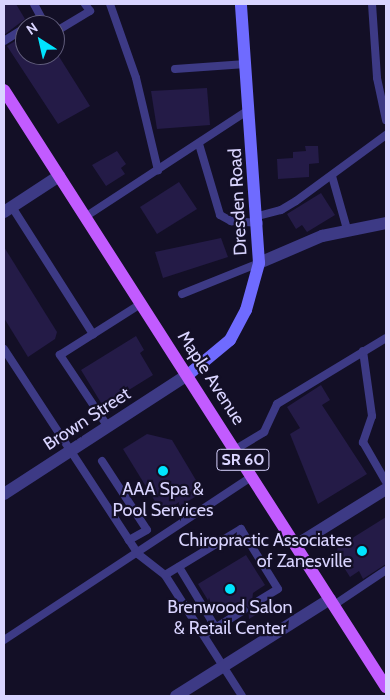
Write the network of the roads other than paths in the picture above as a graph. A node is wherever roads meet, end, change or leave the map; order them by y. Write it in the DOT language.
graph roads {
  1 [pos="85,4"];
  2 [pos="110,4"];
  3 [pos="241,4"];
  4 [pos="372,4"];
  5 [pos="65,26"];
  6 [pos="15,34"];
  7 [pos="4,41"];
  8 [pos="246,64"];
  9 [pos="175,69"];
  10 [pos="4,90"];
  11 [pos="250,109"];
  12 [pos="386,120"];
  13 [pos="386,135"];
  14 [pos="199,144"];
  15 [pos="158,170"];
  16 [pos="59,176"];
  17 [pos="332,176"];
  18 [pos="8,209"];
  19 [pos="85,217"];
  20 [pos="259,219"];
  21 [pos="386,223"];
  22 [pos="347,229"];
  23 [pos="259,263"];
  24 [pos="182,294"];
  25 [pos="142,303"];
  26 [pos="93,334"];
  27 [pos="386,338"];
  28 [pos="4,351"];
  29 [pos="363,351"];
  30 [pos="189,374"];
  31 [pos="108,427"];
  32 [pos="236,449"];
  33 [pos="70,451"];
  34 [pos="102,461"];
  35 [pos="253,476"];
  36 [pos="386,482"];
  37 [pos="386,489"];
  38 [pos="4,494"];
  39 [pos="129,540"];
  40 [pos="296,545"];
  41 [pos="138,554"];
  42 [pos="179,567"];
  43 [pos="386,570"];
  44 [pos="165,575"];
  45 [pos="258,601"];
  46 [pos="332,602"];
  47 [pos="244,610"];
  48 [pos="216,628"];
  49 [pos="204,635"];
  50 [pos="4,640"];
  51 [pos="224,666"];
  52 [pos="386,687"];
  53 [pos="176,696"];
  54 [pos="242,696"];
  1 -- 5 [label="lane"];
  2 -- 15 [label="lane"];
  3 -- 8 [label="street, Dresden Road"];
  4 -- 12 [label="lane"];
  6 -- 7 [label="lane"];
  8 -- 9 [label="lane"];
  8 -- 11 [label="street, Dresden Road"];
  10 -- 16 [label="main road, Maple Avenue / SR 60"];
  11 -- 14 [label="lane"];
  11 -- 20 [label="street, Dresden Road"];
  13 -- 17 [label="lane"];
  14 -- 15 [label="lane"];
  14 -- 20 [label="lane"];
  15 -- 19 [label="lane"];
  16 -- 18 [label="street"];
  16 -- 19 [label="main road, Maple Avenue / SR 60"];
  17 -- 20 [label="lane"];
  17 -- 22 [label="lane"];
  18 -- 26 [label="lane"];
  19 -- 25 [label="main road, Maple Avenue / SR 60"];
  20 -- 23 [label="street, Dresden Road"];
  21 -- 22 [label="street"];
  22 -- 23 [label="street"];
  23 -- 24 [label="lane"];
  23 -- 30 [label="street, Dresden Road"];
  25 -- 26 [label="lane"];
  25 -- 30 [label="main road, Maple Avenue / SR 60"];
  26 -- 31 [label="lane"];
  27 -- 29 [label="lane"];
  28 -- 33 [label="lane"];
  29 -- 32 [label="lane"];
  29 -- 36 [label="lane"];
  30 -- 31 [label="street, Brown Street"];
  30 -- 32 [label="main road, Maple Avenue / SR 60"];
  31 -- 33 [label="street, Brown Street"];
  32 -- 35 [label="main road, Maple Avenue / SR 60"];
  33 -- 38 [label="street, Brown Street"];
  33 -- 39 [label="lane"];
  34 -- 39 [label="lane"];
  35 -- 40 [label="main road, Maple Avenue / SR 60"];
  35 -- 41 [label="lane"];
  37 -- 40 [label="street"];
  39 -- 41 [label="lane"];
  40 -- 46 [label="main road, Maple Avenue / SR 60"];
  41 -- 44 [label="lane"];
  41 -- 50 [label="lane"];
  42 -- 44 [label="lane"];
  42 -- 45 [label="lane"];
  42 -- 48 [label="lane"];
  43 -- 46 [label="lane"];
  44 -- 49 [label="lane"];
  46 -- 51 [label="street"];
  46 -- 52 [label="main road, Maple Avenue / SR 60"];
  47 -- 48 [label="lane"];
  48 -- 49 [label="lane"];
  49 -- 51 [label="lane"];
  51 -- 53 [label="street"];
  51 -- 54 [label="lane"];
}
